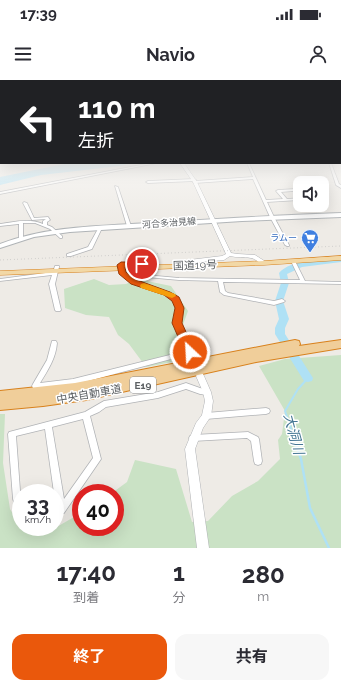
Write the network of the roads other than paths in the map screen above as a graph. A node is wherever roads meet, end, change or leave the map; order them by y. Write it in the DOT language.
graph roads {
  1 [pos="336,179"];
  2 [pos="68,180"];
  3 [pos="217,180"];
  4 [pos="255,180"];
  5 [pos="194,181"];
  6 [pos="148,182"];
  7 [pos="116,187"];
  8 [pos="341,187"];
  9 [pos="293,190"];
  10 [pos="0,193"];
  11 [pos="286,200"];
  12 [pos="293,200"];
  13 [pos="265,201"];
  14 [pos="25,203"];
  15 [pos="341,215"];
  16 [pos="272,217"];
  17 [pos="214,220"];
  18 [pos="22,222"];
  19 [pos="0,225"];
  20 [pos="45,225"];
  21 [pos="129,226"];
  22 [pos="100,228"];
  23 [pos="59,234"];
  24 [pos="21,239"];
  25 [pos="287,245"];
  26 [pos="0,246"];
  27 [pos="228,252"];
  28 [pos="69,255"];
  29 [pos="341,256"];
  30 [pos="261,260"];
  31 [pos="189,262"];
  32 [pos="295,265"];
  33 [pos="122,269"];
  34 [pos="56,270"];
  35 [pos="0,271"];
  36 [pos="0,280"];
  37 [pos="220,280"];
  38 [pos="303,282"];
  39 [pos="341,283"];
  40 [pos="279,302"];
  41 [pos="58,310"];
  42 [pos="341,340"];
  43 [pos="54,343"];
  44 [pos="282,349"];
  45 [pos="190,352"];
  46 [pos="193,360"];
  47 [pos="200,376"];
  48 [pos="207,392"];
  49 [pos="0,396"];
  50 [pos="0,405"];
  51 [pos="266,411"];
  52 [pos="86,415"];
  53 [pos="206,416"];
  54 [pos="48,425"];
  55 [pos="194,438"];
  56 [pos="258,461"];
  57 [pos="16,484"];
  58 [pos="55,484"];
  59 [pos="64,501"];
  60 [pos="203,548"];
  1 -- 8 [label="street"];
  2 -- 10 [label="street"];
  3 -- 5 [label="street"];
  4 -- 13 [label="street"];
  5 -- 6 [label="street"];
  5 -- 17 [label="street"];
  7 -- 21 [label="street"];
  9 -- 11 [label="street"];
  11 -- 12 [label="street"];
  11 -- 13 [label="street"];
  13 -- 16 [label="street"];
  14 -- 20 [label="street"];
  15 -- 16 [label="main road, 河合多治見線"];
  16 -- 17 [label="main road, 河合多治見線"];
  16 -- 25 [label="street"];
  17 -- 21 [label="main road, 河合多治見線"];
  17 -- 27 [label="street"];
  18 -- 19 [label="street"];
  18 -- 20 [label="street"];
  18 -- 24 [label="street"];
  20 -- 23 [label="street"];
  21 -- 22 [label="main road, 河合多治見線"];
  22 -- 23 [label="main road, 河合多治見線"];
  22 -- 28 [label="street"];
  23 -- 24 [label="main road, 河合多治見線"];
  24 -- 26 [label="main road, 河合多治見線"];
  27 -- 30 [label="street"];
  27 -- 31 [label="street"];
  29 -- 30 [label="highway, 国道19号"];
  29 -- 32 [label="highway, 国道19号"];
  30 -- 31 [label="highway, 国道19号"];
  30 -- 32 [label="highway, 国道19号"];
  30 -- 33 [label="highway, 国道19号"];
  31 -- 33 [label="highway, 国道19号"];
  32 -- 38 [label="street"];
  33 -- 34 [label="highway, 国道19号"];
  33 -- 37 [label="street"];
  33 -- 45 [label="street"];
  34 -- 35 [label="highway, 国道19号"];
  34 -- 36 [label="street"];
  34 -- 41 [label="street"];
  37 -- 38 [label="street"];
  37 -- 40 [label="street"];
  38 -- 39 [label="street"];
  42 -- 44 [label="highway, 中央自動車道 / E19"];
  43 -- 45 [label="street"];
  44 -- 49 [label="highway, 中央自動車道 / E19"];
  44 -- 50 [label="highway, 中央自動車道 / E19"];
  45 -- 46 [label="street"];
  47 -- 48 [label="street"];
  48 -- 52 [label="street"];
  48 -- 53 [label="street"];
  51 -- 53 [label="street"];
  52 -- 54 [label="street"];
  52 -- 59 [label="street"];
  53 -- 55 [label="street"];
  54 -- 57 [label="street"];
  54 -- 58 [label="street"];
  55 -- 56 [label="street"];
  55 -- 60 [label="street"];
}
